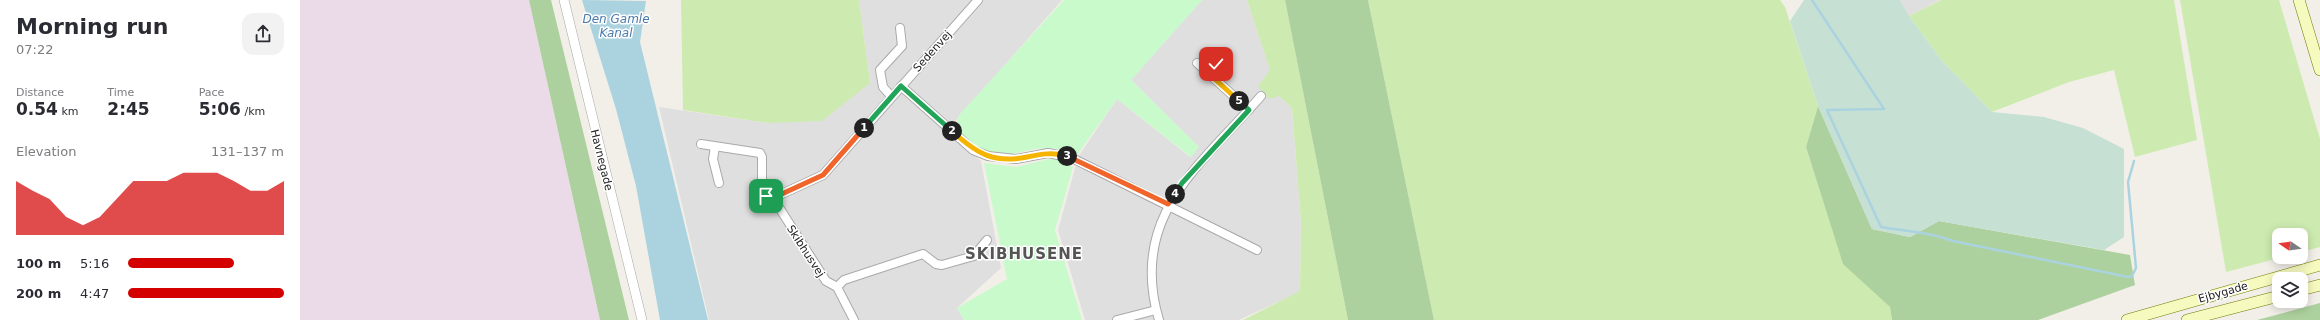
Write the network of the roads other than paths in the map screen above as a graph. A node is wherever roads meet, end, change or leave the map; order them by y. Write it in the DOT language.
graph roads {
  1 [pos="564,0"];
  2 [pos="978,0"];
  3 [pos="2299,0"];
  4 [pos="900,28"];
  5 [pos="2310,32"];
  6 [pos="2320,54"];
  7 [pos="1197,63"];
  8 [pos="1216,64"];
  9 [pos="2320,70"];
  10 [pos="1208,73"];
  11 [pos="901,86"];
  12 [pos="891,96"];
  13 [pos="1261,96"];
  14 [pos="1249,110"];
  15 [pos="701,144"];
  16 [pos="715,147"];
  17 [pos="719,183"];
  18 [pos="773,198"];
  19 [pos="1168,204"];
  20 [pos="987,240"];
  21 [pos="1257,250"];
  22 [pos="2320,265"];
  23 [pos="2320,285"];
  24 [pos="837,287"];
  25 [pos="2308,288"];
  26 [pos="2272,298"];
  27 [pos="1156,310"];
  28 [pos="642,320"];
  29 [pos="854,320"];
  30 [pos="1117,320"];
  31 [pos="1159,320"];
  32 [pos="2127,320"];
  33 [pos="2187,320"];
  1 -- 28 [label="street, Havnegade"];
  2 -- 11 [label="street, Sedenvej"];
  3 -- 5 [label="main road"];
  4 -- 12 [label="street"];
  5 -- 6 [label="main road"];
  5 -- 9 [label="main road"];
  7 -- 10 [label="street"];
  8 -- 10 [label="street"];
  10 -- 14 [label="street"];
  11 -- 12 [label="street, Sedenvej"];
  11 -- 19 [label="street"];
  12 -- 18 [label="street"];
  13 -- 14 [label="street"];
  14 -- 19 [label="street"];
  15 -- 16 [label="street, Skibhusvej"];
  16 -- 17 [label="street"];
  16 -- 18 [label="street, Skibhusvej"];
  18 -- 24 [label="street, Skibhusvej"];
  19 -- 21 [label="street"];
  19 -- 27 [label="street"];
  20 -- 24 [label="street"];
  22 -- 32 [label="main road, Ejbygade"];
  23 -- 25 [label="main road"];
  24 -- 29 [label="street, Skibhusvej"];
  26 -- 33 [label="main road, Ejbygade"];
  27 -- 30 [label="street"];
  27 -- 31 [label="street"];
}
